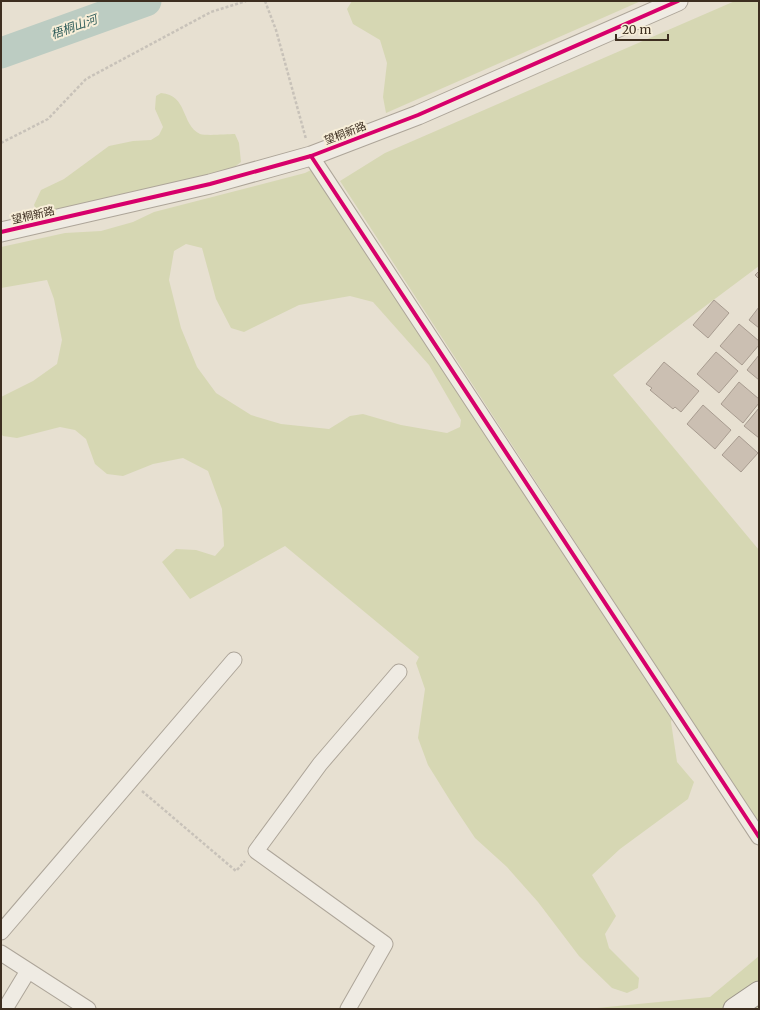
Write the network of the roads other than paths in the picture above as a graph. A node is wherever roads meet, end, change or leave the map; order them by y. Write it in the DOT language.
graph roads {
  1 [pos="678,1"];
  2 [pos="311,156"];
  3 [pos="1,232"];
  4 [pos="234,660"];
  5 [pos="399,672"];
  6 [pos="759,837"];
  7 [pos="1,932"];
  8 [pos="1,953"];
  9 [pos="28,971"];
  10 [pos="759,992"];
  11 [pos="5,1009"];
  12 [pos="88,1009"];
  13 [pos="348,1009"];
  14 [pos="734,1009"];
  1 -- 2 [label="street, 望桐新路"];
  2 -- 3 [label="street, 望桐新路"];
  2 -- 6 [label="street"];
  4 -- 7 [label="street"];
  5 -- 13 [label="street"];
  8 -- 9 [label="street"];
  9 -- 11 [label="street"];
  9 -- 12 [label="street"];
  10 -- 14 [label="main road"];
}
